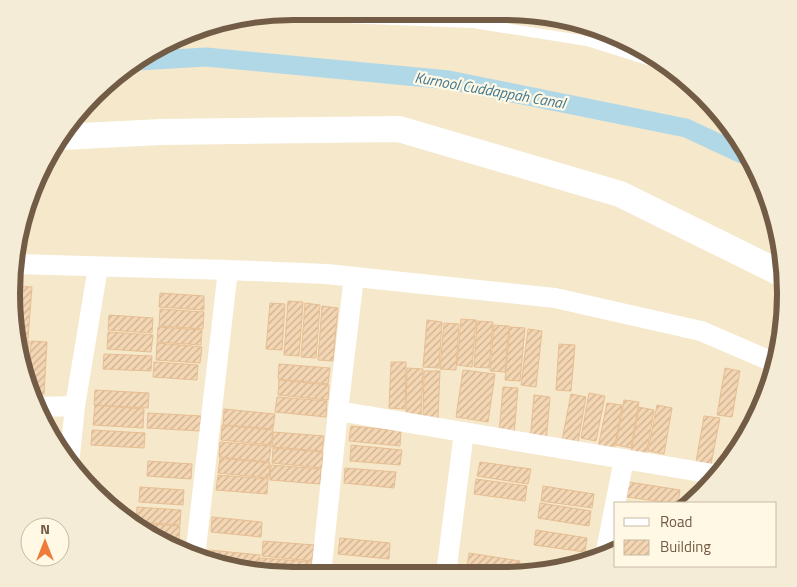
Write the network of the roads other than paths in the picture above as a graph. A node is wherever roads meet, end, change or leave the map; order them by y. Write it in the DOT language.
graph roads {
  1 [pos="395,20"];
  2 [pos="642,58"];
  3 [pos="70,137"];
  4 [pos="22,264"];
  5 [pos="98,267"];
  6 [pos="228,270"];
  7 [pos="776,271"];
  8 [pos="354,277"];
  9 [pos="769,361"];
  10 [pos="75,406"];
  11 [pos="45,407"];
  12 [pos="338,411"];
  13 [pos="464,432"];
  14 [pos="70,451"];
  15 [pos="624,459"];
  16 [pos="709,473"];
  17 [pos="616,502"];
  18 [pos="614,510"];
  19 [pos="607,546"];
  20 [pos="196,548"];
  21 [pos="322,567"];
  22 [pos="447,567"];
  1 -- 2 [label="lane"];
  3 -- 7 [label="street"];
  4 -- 5 [label="street"];
  5 -- 6 [label="street"];
  5 -- 10 [label="street"];
  6 -- 8 [label="street"];
  6 -- 20 [label="street"];
  8 -- 9 [label="street"];
  8 -- 12 [label="street"];
  10 -- 11 [label="street"];
  10 -- 14 [label="street"];
  12 -- 13 [label="street"];
  12 -- 21 [label="street"];
  13 -- 15 [label="street"];
  13 -- 22 [label="street"];
  15 -- 16 [label="street"];
  15 -- 17 [label="street"];
  18 -- 19 [label="street"];
}
